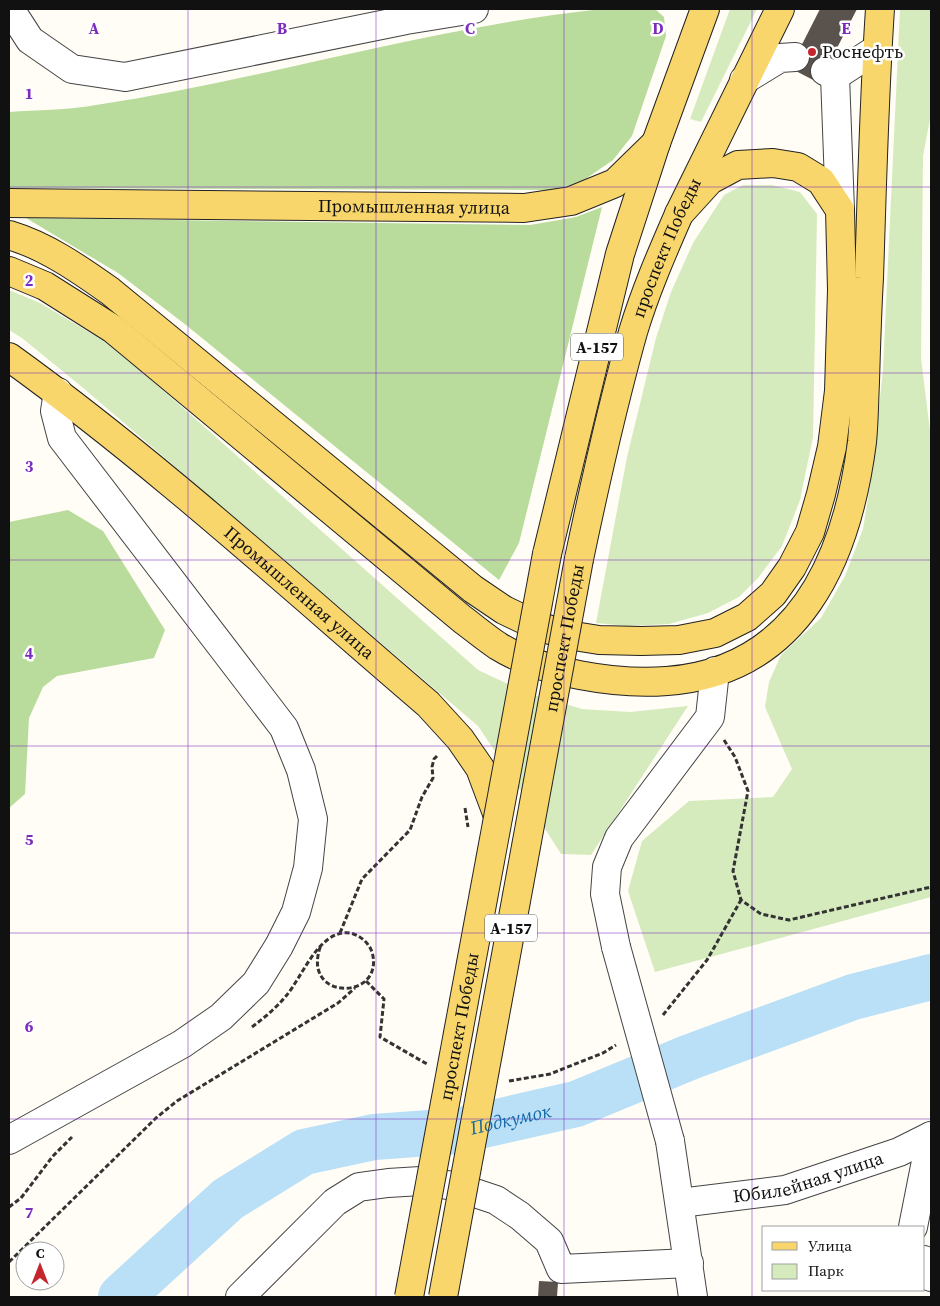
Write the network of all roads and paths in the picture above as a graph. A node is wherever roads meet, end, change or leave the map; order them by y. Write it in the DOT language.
graph roads {
  1 [pos="10,9"];
  2 [pos="474,9"];
  3 [pos="705,9"];
  4 [pos="780,9"];
  5 [pos="880,9"];
  6 [pos="877,50"];
  7 [pos="795,57"];
  8 [pos="744,80"];
  9 [pos="656,143"];
  10 [pos="9,203"];
  11 [pos="840,210"];
  12 [pos="679,214"];
  13 [pos="9,235"];
  14 [pos="9,271"];
  15 [pos="9,357"];
  16 [pos="58,392"];
  17 [pos="715,672"];
  18 [pos="710,717"];
  19 [pos="443,752"];
  20 [pos="498,816"];
  21 [pos="931,887"];
  22 [pos="741,900"];
  23 [pos="340,933"];
  24 [pos="366,981"];
  25 [pos="356,988"];
  26 [pos="662,1016"];
  27 [pos="620,1043"];
  28 [pos="434,1068"];
  29 [pos="502,1082"];
  30 [pos="16,1128"];
  31 [pos="931,1136"];
  32 [pos="680,1203"];
  33 [pos="912,1226"];
  34 [pos="9,1262"];
  35 [pos="688,1262"];
  36 [pos="925,1262"];
  37 [pos="931,1277"];
  38 [pos="240,1297"];
  39 [pos="409,1297"];
  40 [pos="443,1297"];
  41 [pos="693,1297"];
  1 -- 2 [label="street"];
  3 -- 9 [label="main road, Промышленная улица / А-157"];
  4 -- 8 [label="main road, проспект Победы / А-157"];
  5 -- 6 [label="main road"];
  6 -- 11 [label="street"];
  6 -- 17 [label="main road"];
  7 -- 8 [label="street"];
  8 -- 12 [label="main road, проспект Победы / А-157"];
  9 -- 10 [label="main road, Промышленная улица"];
  9 -- 20 [label="main road, проспект Победы / А-157, bridge"];
  11 -- 12 [label="main road"];
  11 -- 13 [label="main road"];
  12 -- 40 [label="main road, проспект Победы / А-157, bridge"];
  14 -- 17 [label="main road"];
  15 -- 16 [label="main road, Промышленная улица"];
  16 -- 20 [label="main road, Промышленная улица"];
  16 -- 30 [label="street"];
  17 -- 18 [label="street"];
  18 -- 22 [label="path"];
  18 -- 32 [label="street, bridge"];
  19 -- 23 [label="path"];
  20 -- 39 [label="main road, проспект Победы / А-157, bridge"];
  21 -- 22 [label="path"];
  22 -- 26 [label="path"];
  23 -- 24 [label="path"];
  23 -- 25 [label="path"];
  24 -- 25 [label="path"];
  24 -- 28 [label="path"];
  25 -- 34 [label="path"];
  27 -- 29 [label="path"];
  31 -- 32 [label="street, Юбилейная улица"];
  31 -- 33 [label="street"];
  32 -- 35 [label="street"];
  35 -- 38 [label="street"];
  35 -- 41 [label="street"];
  36 -- 37 [label="street"];
}
